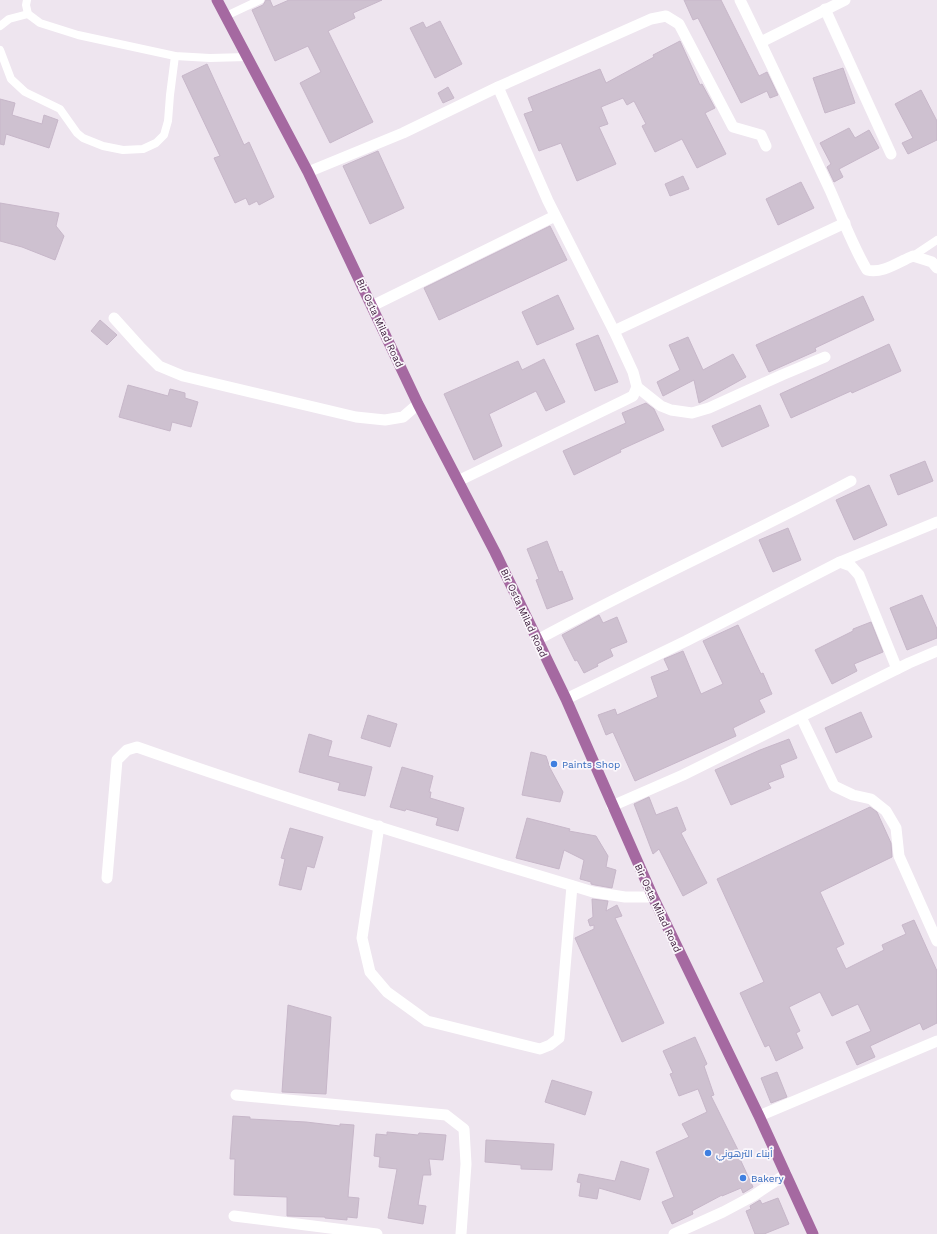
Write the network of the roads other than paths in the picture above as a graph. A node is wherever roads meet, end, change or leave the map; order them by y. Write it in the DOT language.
graph roads {
  1 [pos="27,0"];
  2 [pos="218,0"];
  3 [pos="260,0"];
  4 [pos="740,0"];
  5 [pos="845,0"];
  6 [pos="825,9"];
  7 [pos="28,14"];
  8 [pos="226,16"];
  9 [pos="0,26"];
  10 [pos="761,42"];
  11 [pos="0,50"];
  12 [pos="175,56"];
  13 [pos="247,57"];
  14 [pos="498,87"];
  15 [pos="766,146"];
  16 [pos="891,154"];
  17 [pos="308,172"];
  18 [pos="555,216"];
  19 [pos="845,223"];
  20 [pos="937,240"];
  21 [pos="913,256"];
  22 [pos="937,268"];
  23 [pos="372,306"];
  24 [pos="114,318"];
  25 [pos="614,331"];
  26 [pos="825,357"];
  27 [pos="638,387"];
  28 [pos="418,404"];
  29 [pos="458,481"];
  30 [pos="851,481"];
  31 [pos="937,522"];
  32 [pos="840,562"];
  33 [pos="537,640"];
  34 [pos="937,651"];
  35 [pos="897,669"];
  36 [pos="566,699"];
  37 [pos="801,717"];
  38 [pos="612,806"];
  39 [pos="379,826"];
  40 [pos="107,878"];
  41 [pos="572,886"];
  42 [pos="652,897"];
  43 [pos="937,940"];
  44 [pos="937,1040"];
  45 [pos="236,1095"];
  46 [pos="759,1116"];
  47 [pos="786,1174"];
  48 [pos="234,1216"];
  49 [pos="377,1234"];
  50 [pos="461,1234"];
  51 [pos="674,1234"];
  52 [pos="813,1234"];
  1 -- 7 [label="lane"];
  2 -- 8 [label="main road, Bir Osta Milad Road"];
  3 -- 8 [label="lane"];
  4 -- 10 [label="street"];
  5 -- 6 [label="street"];
  6 -- 10 [label="street"];
  6 -- 16 [label="street"];
  7 -- 9 [label="lane"];
  7 -- 12 [label="lane"];
  8 -- 13 [label="main road, Bir Osta Milad Road"];
  10 -- 19 [label="street"];
  11 -- 12 [label="lane"];
  12 -- 13 [label="lane"];
  13 -- 17 [label="main road, Bir Osta Milad Road"];
  14 -- 15 [label="street"];
  14 -- 17 [label="street"];
  14 -- 18 [label="street"];
  17 -- 23 [label="main road, Bir Osta Milad Road"];
  18 -- 23 [label="street"];
  18 -- 25 [label="street"];
  19 -- 21 [label="street"];
  19 -- 25 [label="street"];
  20 -- 21 [label="lane"];
  21 -- 22 [label="street"];
  23 -- 28 [label="main road, Bir Osta Milad Road"];
  24 -- 28 [label="street"];
  25 -- 27 [label="street"];
  26 -- 27 [label="street"];
  27 -- 29 [label="street"];
  28 -- 29 [label="main road, Bir Osta Milad Road"];
  29 -- 33 [label="main road, Bir Osta Milad Road"];
  30 -- 33 [label="street"];
  31 -- 32 [label="street"];
  32 -- 35 [label="street"];
  32 -- 36 [label="street"];
  33 -- 36 [label="main road, Bir Osta Milad Road"];
  34 -- 35 [label="street"];
  35 -- 37 [label="street"];
  36 -- 38 [label="main road, Bir Osta Milad Road"];
  37 -- 38 [label="street"];
  37 -- 43 [label="street"];
  38 -- 42 [label="main road, Bir Osta Milad Road"];
  39 -- 40 [label="street"];
  39 -- 41 [label="street"];
  39 -- 41 [label="street"];
  41 -- 42 [label="street"];
  42 -- 46 [label="main road, Bir Osta Milad Road"];
  44 -- 46 [label="street"];
  45 -- 50 [label="street"];
  46 -- 47 [label="main road, Bir Osta Milad Road"];
  47 -- 51 [label="street"];
  47 -- 52 [label="main road, Bir Osta Milad Road"];
  48 -- 49 [label="street"];
}
